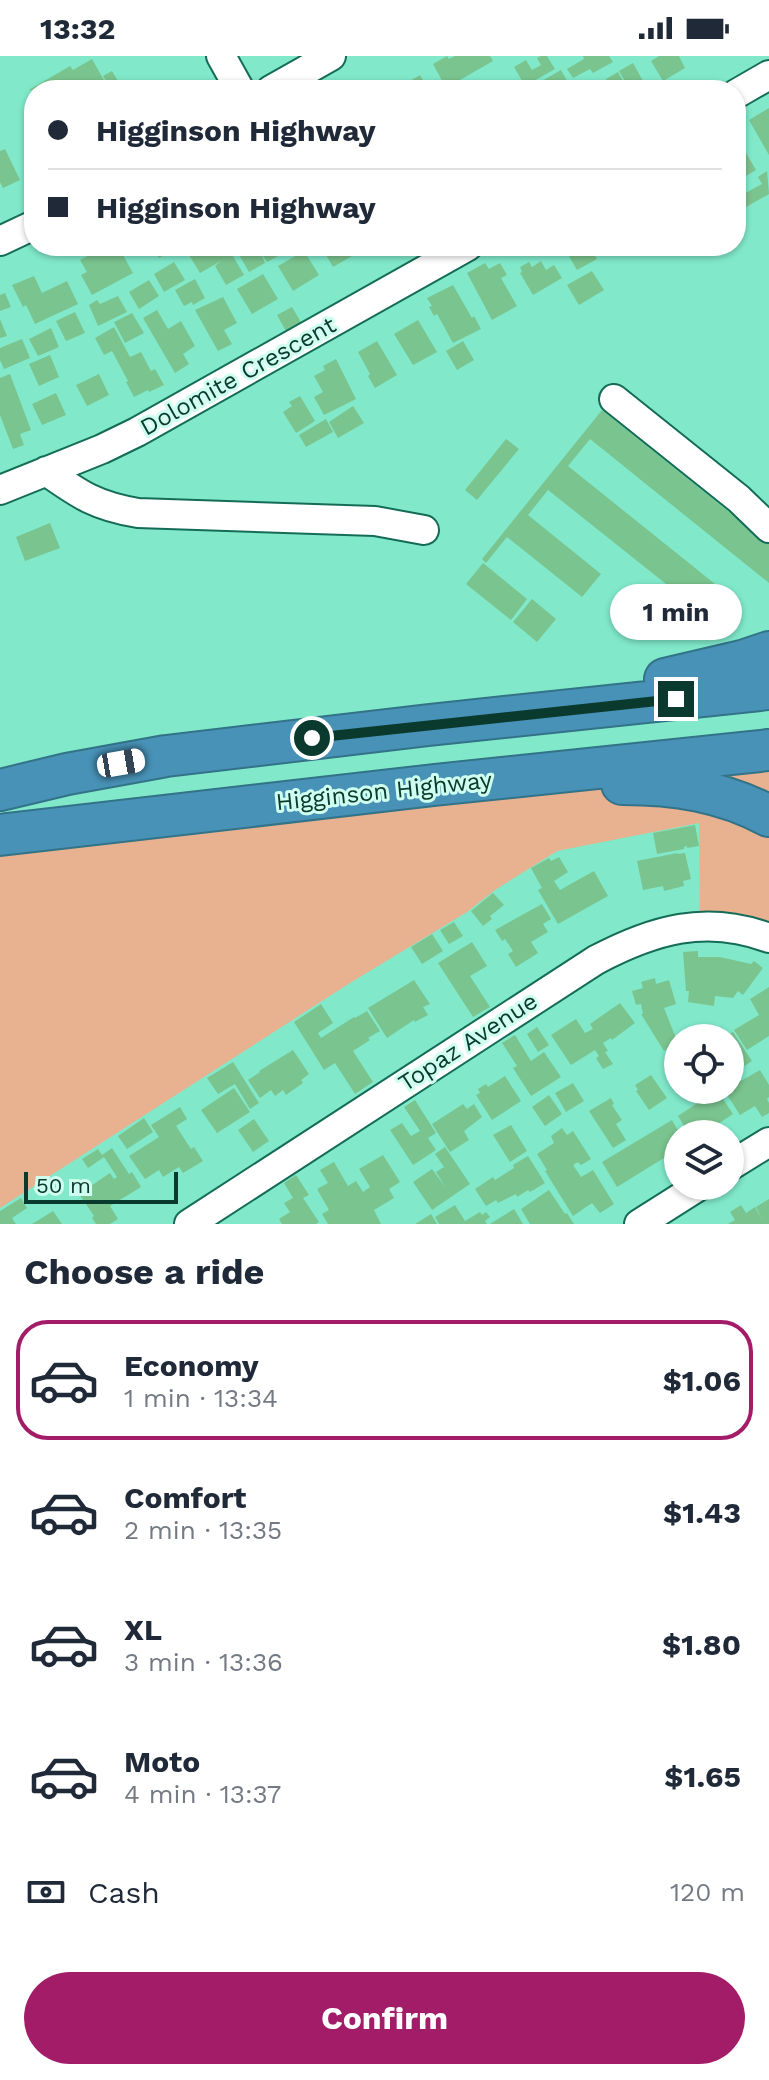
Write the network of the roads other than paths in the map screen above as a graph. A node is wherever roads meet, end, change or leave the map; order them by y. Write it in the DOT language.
graph roads {
  1 [pos="221,56"];
  2 [pos="323,58"];
  3 [pos="769,75"];
  4 [pos="234,80"];
  5 [pos="287,80"];
  6 [pos="746,88"];
  7 [pos="24,230"];
  8 [pos="0,241"];
  9 [pos="450,256"];
  10 [pos="614,399"];
  11 [pos="46,471"];
  12 [pos="0,490"];
  13 [pos="769,528"];
  14 [pos="424,530"];
  15 [pos="769,652"];
  16 [pos="769,689"];
  17 [pos="429,725"];
  18 [pos="769,750"];
  19 [pos="434,785"];
  20 [pos="0,790"];
  21 [pos="769,816"];
  22 [pos="0,835"];
  23 [pos="769,938"];
  24 [pos="769,1142"];
  25 [pos="744,1157"];
  26 [pos="677,1200"];
  27 [pos="189,1224"];
  28 [pos="639,1224"];
  1 -- 4 [label="street"];
  2 -- 5 [label="street"];
  3 -- 6 [label="street"];
  7 -- 8 [label="street"];
  9 -- 11 [label="street, Dolomite Crescent"];
  10 -- 13 [label="street"];
  11 -- 12 [label="street, Dolomite Crescent"];
  11 -- 14 [label="street"];
  15 -- 17 [label="highway"];
  16 -- 17 [label="highway"];
  17 -- 20 [label="highway"];
  18 -- 19 [label="highway, Higginson Highway"];
  19 -- 21 [label="highway"];
  19 -- 22 [label="highway, Higginson Highway"];
  23 -- 27 [label="street, Topaz Avenue"];
  24 -- 25 [label="street"];
  26 -- 28 [label="street"];
}
